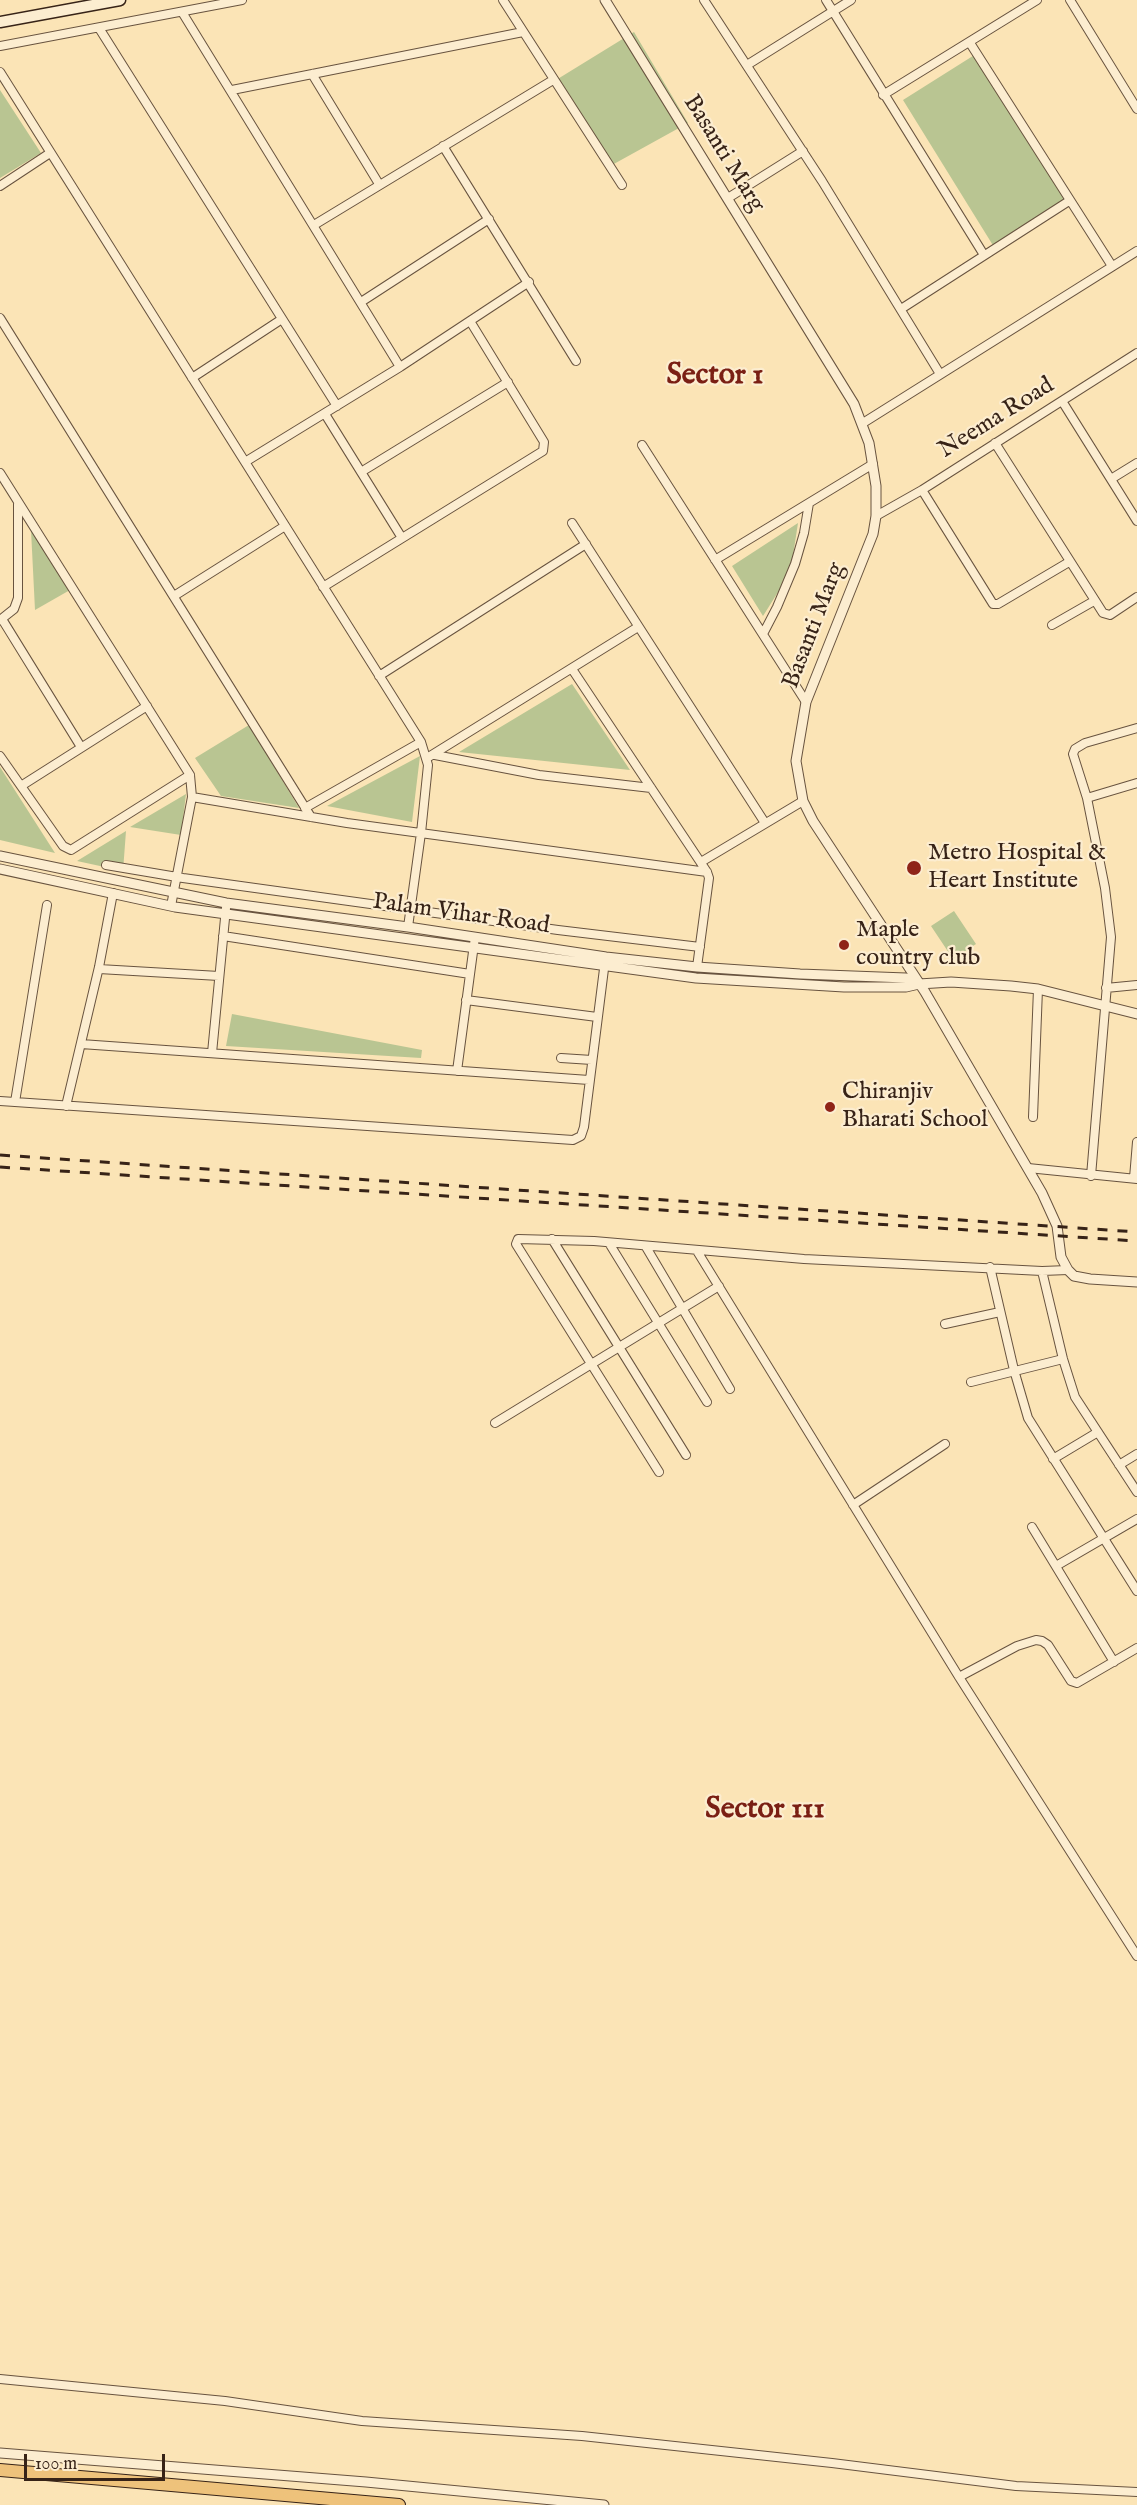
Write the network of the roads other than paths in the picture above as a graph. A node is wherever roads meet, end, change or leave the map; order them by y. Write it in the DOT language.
graph roads {
  1 [pos="120,0"];
  2 [pos="242,0"];
  3 [pos="503,0"];
  4 [pos="604,0"];
  5 [pos="704,0"];
  6 [pos="826,0"];
  7 [pos="851,0"];
  8 [pos="1037,0"];
  9 [pos="1070,0"];
  10 [pos="833,11"];
  11 [pos="182,12"];
  12 [pos="0,22"];
  13 [pos="99,28"];
  14 [pos="523,32"];
  15 [pos="970,43"];
  16 [pos="0,46"];
  17 [pos="747,65"];
  18 [pos="0,72"];
  19 [pos="312,74"];
  20 [pos="553,80"];
  21 [pos="232,90"];
  22 [pos="883,95"];
  23 [pos="1137,109"];
  24 [pos="443,146"];
  25 [pos="803,151"];
  26 [pos="50,153"];
  27 [pos="379,184"];
  28 [pos="622,185"];
  29 [pos="0,186"];
  30 [pos="728,198"];
  31 [pos="1069,201"];
  32 [pos="489,219"];
  33 [pos="314,225"];
  34 [pos="1137,251"];
  35 [pos="984,255"];
  36 [pos="1112,266"];
  37 [pos="529,282"];
  38 [pos="361,302"];
  39 [pos="901,309"];
  40 [pos="0,318"];
  41 [pos="282,319"];
  42 [pos="470,321"];
  43 [pos="1137,353"];
  44 [pos="576,362"];
  45 [pos="400,367"];
  46 [pos="940,374"];
  47 [pos="192,378"];
  48 [pos="508,382"];
  49 [pos="1062,401"];
  50 [pos="337,406"];
  51 [pos="325,414"];
  52 [pos="863,423"];
  53 [pos="994,443"];
  54 [pos="642,445"];
  55 [pos="245,462"];
  56 [pos="1137,463"];
  57 [pos="873,464"];
  58 [pos="361,472"];
  59 [pos="0,473"];
  60 [pos="1111,479"];
  61 [pos="4,484"];
  62 [pos="922,490"];
  63 [pos="18,502"];
  64 [pos="809,503"];
  65 [pos="876,516"];
  66 [pos="1137,521"];
  67 [pos="572,523"];
  68 [pos="285,526"];
  69 [pos="402,538"];
  70 [pos="586,544"];
  71 [pos="716,560"];
  72 [pos="1069,562"];
  73 [pos="323,587"];
  74 [pos="174,596"];
  75 [pos="1137,597"];
  76 [pos="1094,601"];
  77 [pos="1,619"];
  78 [pos="1052,625"];
  79 [pos="638,627"];
  80 [pos="763,634"];
  81 [pos="572,669"];
  82 [pos="379,676"];
  83 [pos="806,702"];
  84 [pos="147,706"];
  85 [pos="1137,728"];
  86 [pos="421,742"];
  87 [pos="81,747"];
  88 [pos="0,756"];
  89 [pos="431,757"];
  90 [pos="190,775"];
  91 [pos="1137,783"];
  92 [pos="21,786"];
  93 [pos="651,788"];
  94 [pos="192,797"];
  95 [pos="1088,798"];
  96 [pos="803,801"];
  97 [pos="305,808"];
  98 [pos="311,817"];
  99 [pos="765,824"];
  100 [pos="421,833"];
  101 [pos="0,856"];
  102 [pos="701,862"];
  103 [pos="106,865"];
  104 [pos="0,869"];
  105 [pos="707,872"];
  106 [pos="178,877"];
  107 [pos="113,893"];
  108 [pos="174,894"];
  109 [pos="226,903"];
  110 [pos="47,905"];
  111 [pos="171,906"];
  112 [pos="410,908"];
  113 [pos="225,914"];
  114 [pos="408,927"];
  115 [pos="223,936"];
  116 [pos="475,942"];
  117 [pos="700,947"];
  118 [pos="605,962"];
  119 [pos="697,967"];
  120 [pos="99,969"];
  121 [pos="470,974"];
  122 [pos="219,976"];
  123 [pos="919,984"];
  124 [pos="1137,985"];
  125 [pos="1106,988"];
  126 [pos="1038,989"];
  127 [pos="466,1000"];
  128 [pos="1104,1005"];
  129 [pos="1137,1014"];
  130 [pos="597,1017"];
  131 [pos="81,1044"];
  132 [pos="213,1053"];
  133 [pos="561,1058"];
  134 [pos="592,1060"];
  135 [pos="457,1071"];
  136 [pos="589,1080"];
  137 [pos="0,1101"];
  138 [pos="15,1102"];
  139 [pos="66,1106"];
  140 [pos="1033,1117"];
  141 [pos="1137,1142"];
  142 [pos="1028,1168"];
  143 [pos="1091,1176"];
  144 [pos="1135,1178"];
  145 [pos="552,1239"];
  146 [pos="609,1243"];
  147 [pos="646,1247"];
  148 [pos="697,1251"];
  149 [pos="990,1267"];
  150 [pos="1068,1270"];
  151 [pos="1042,1271"];
  152 [pos="1137,1282"];
  153 [pos="719,1286"];
  154 [pos="681,1309"];
  155 [pos="1000,1312"];
  156 [pos="657,1324"];
  157 [pos="945,1324"];
  158 [pos="618,1347"];
  159 [pos="1063,1359"];
  160 [pos="590,1364"];
  161 [pos="1014,1370"];
  162 [pos="971,1382"];
  163 [pos="730,1389"];
  164 [pos="707,1402"];
  165 [pos="495,1423"];
  166 [pos="1098,1432"];
  167 [pos="945,1444"];
  168 [pos="1137,1454"];
  169 [pos="686,1455"];
  170 [pos="1053,1459"];
  171 [pos="1119,1465"];
  172 [pos="659,1472"];
  173 [pos="1137,1492"];
  174 [pos="853,1505"];
  175 [pos="1137,1519"];
  176 [pos="1032,1527"];
  177 [pos="1105,1538"];
  178 [pos="1056,1566"];
  179 [pos="1137,1591"];
  180 [pos="1137,1648"];
  181 [pos="1113,1662"];
  182 [pos="959,1677"];
  183 [pos="1137,1956"];
  184 [pos="0,2379"];
  185 [pos="0,2453"];
  186 [pos="0,2470"];
  187 [pos="1137,2492"];
  188 [pos="399,2505"];
  189 [pos="604,2505"];
  1 -- 12 [label="main road"];
  2 -- 11 [label="street"];
  3 -- 14 [label="street"];
  4 -- 30 [label="street, Basanti Marg"];
  5 -- 17 [label="street"];
  6 -- 10 [label="street"];
  7 -- 10 [label="street"];
  8 -- 15 [label="street"];
  9 -- 23 [label="street"];
  10 -- 17 [label="street"];
  10 -- 22 [label="street"];
  11 -- 13 [label="street"];
  11 -- 21 [label="street"];
  13 -- 16 [label="street"];
  13 -- 41 [label="street"];
  14 -- 19 [label="street"];
  14 -- 20 [label="street"];
  15 -- 22 [label="street"];
  15 -- 31 [label="street"];
  17 -- 25 [label="street"];
  18 -- 26 [label="street"];
  19 -- 21 [label="street"];
  19 -- 27 [label="street"];
  20 -- 24 [label="street"];
  20 -- 28 [label="street"];
  21 -- 33 [label="street"];
  22 -- 35 [label="street"];
  24 -- 27 [label="street"];
  24 -- 32 [label="street"];
  25 -- 30 [label="street"];
  25 -- 39 [label="street"];
  26 -- 29 [label="street"];
  26 -- 47 [label="street"];
  27 -- 33 [label="street"];
  30 -- 52 [label="street, Basanti Marg"];
  31 -- 35 [label="street"];
  31 -- 36 [label="street"];
  32 -- 37 [label="street"];
  32 -- 38 [label="street"];
  33 -- 38 [label="street"];
  34 -- 36 [label="street"];
  35 -- 39 [label="street"];
  36 -- 46 [label="street"];
  37 -- 42 [label="street"];
  37 -- 44 [label="street"];
  38 -- 45 [label="street"];
  39 -- 46 [label="street"];
  40 -- 74 [label="street"];
  41 -- 47 [label="street"];
  41 -- 50 [label="street"];
  42 -- 45 [label="street"];
  42 -- 48 [label="street"];
  43 -- 49 [label="street, Neema Road"];
  45 -- 50 [label="street"];
  46 -- 52 [label="street"];
  47 -- 55 [label="street"];
  48 -- 58 [label="street"];
  48 -- 69 [label="street"];
  49 -- 53 [label="street, Neema Road"];
  49 -- 60 [label="street"];
  50 -- 51 [label="street"];
  51 -- 55 [label="street"];
  51 -- 58 [label="street"];
  52 -- 57 [label="street, Basanti Marg"];
  53 -- 62 [label="street, Neema Road"];
  53 -- 72 [label="street"];
  54 -- 71 [label="street"];
  55 -- 68 [label="street"];
  56 -- 60 [label="street"];
  57 -- 64 [label="street"];
  57 -- 65 [label="street, Basanti Marg"];
  58 -- 69 [label="street"];
  59 -- 61 [label="street"];
  60 -- 66 [label="street"];
  61 -- 63 [label="street"];
  62 -- 65 [label="street, Neema Road"];
  62 -- 72 [label="street"];
  63 -- 77 [label="street"];
  63 -- 84 [label="street"];
  64 -- 71 [label="street"];
  64 -- 80 [label="street"];
  65 -- 83 [label="street, Basanti Marg"];
  67 -- 70 [label="street"];
  68 -- 73 [label="street"];
  68 -- 74 [label="street"];
  69 -- 73 [label="street"];
  70 -- 79 [label="street"];
  70 -- 82 [label="street"];
  71 -- 80 [label="street"];
  72 -- 76 [label="street"];
  73 -- 82 [label="street"];
  74 -- 97 [label="street"];
  75 -- 76 [label="street"];
  76 -- 78 [label="street"];
  77 -- 87 [label="street"];
  79 -- 81 [label="street"];
  79 -- 99 [label="street"];
  80 -- 83 [label="street"];
  81 -- 89 [label="street"];
  81 -- 93 [label="street"];
  82 -- 86 [label="street"];
  83 -- 96 [label="street, Basanti Marg"];
  84 -- 87 [label="street"];
  84 -- 90 [label="street"];
  85 -- 95 [label="street"];
  86 -- 89 [label="street"];
  86 -- 97 [label="street"];
  87 -- 92 [label="street"];
  88 -- 92 [label="street"];
  89 -- 93 [label="street"];
  89 -- 100 [label="street"];
  90 -- 92 [label="street"];
  90 -- 94 [label="street"];
  91 -- 95 [label="street"];
  93 -- 102 [label="street"];
  94 -- 98 [label="street"];
  94 -- 106 [label="street"];
  95 -- 125 [label="street"];
  96 -- 99 [label="street"];
  96 -- 123 [label="street, Basanti Marg"];
  97 -- 98 [label="street"];
  98 -- 100 [label="street"];
  99 -- 102 [label="street"];
  100 -- 105 [label="street"];
  100 -- 112 [label="street"];
  101 -- 108 [label="street, Palam Vihar Road"];
  102 -- 105 [label="street"];
  103 -- 106 [label="street"];
  104 -- 107 [label="street, Palam Vihar Road"];
  105 -- 117 [label="street"];
  106 -- 108 [label="street"];
  106 -- 112 [label="street"];
  107 -- 111 [label="street, Palam Vihar Road"];
  107 -- 120 [label="street"];
  108 -- 109 [label="street, Palam Vihar Road"];
  108 -- 111 [label="street"];
  109 -- 113 [label="street"];
  109 -- 114 [label="street, Palam Vihar Road"];
  110 -- 138 [label="street"];
  111 -- 113 [label="street, Palam Vihar Road"];
  112 -- 114 [label="street"];
  112 -- 117 [label="street"];
  113 -- 115 [label="street"];
  113 -- 116 [label="street, Palam Vihar Road"];
  114 -- 116 [label="street, Palam Vihar Road"];
  115 -- 121 [label="street"];
  115 -- 122 [label="street"];
  116 -- 118 [label="street, Palam Vihar Road"];
  116 -- 121 [label="street"];
  117 -- 119 [label="street"];
  118 -- 119 [label="street, Palam Vihar Road"];
  118 -- 123 [label="street, Palam Vihar Road"];
  118 -- 130 [label="street"];
  119 -- 123 [label="street, Palam Vihar Road"];
  120 -- 122 [label="street"];
  120 -- 131 [label="street"];
  121 -- 127 [label="street"];
  122 -- 132 [label="street"];
  123 -- 126 [label="street, Palam Vihar Road"];
  123 -- 142 [label="street, Basanti Marg"];
  124 -- 125 [label="street"];
  125 -- 128 [label="street"];
  126 -- 128 [label="street, Palam Vihar Road"];
  126 -- 140 [label="street"];
  127 -- 130 [label="street"];
  127 -- 135 [label="street"];
  128 -- 129 [label="street, Palam Vihar Road"];
  128 -- 143 [label="street"];
  130 -- 134 [label="street"];
  131 -- 132 [label="street"];
  131 -- 139 [label="street"];
  132 -- 135 [label="street"];
  133 -- 134 [label="street"];
  134 -- 136 [label="street"];
  135 -- 136 [label="street"];
  136 -- 139 [label="street"];
  137 -- 138 [label="street"];
  138 -- 139 [label="street"];
  141 -- 144 [label="street"];
  142 -- 143 [label="street"];
  142 -- 150 [label="street, Basanti Marg"];
  143 -- 144 [label="street"];
  145 -- 146 [label="street"];
  145 -- 158 [label="street"];
  145 -- 160 [label="street"];
  146 -- 147 [label="street"];
  146 -- 156 [label="street"];
  147 -- 148 [label="street"];
  147 -- 154 [label="street"];
  148 -- 149 [label="street"];
  148 -- 153 [label="street"];
  149 -- 151 [label="street"];
  149 -- 155 [label="street"];
  150 -- 151 [label="street"];
  150 -- 152 [label="street"];
  151 -- 159 [label="street"];
  153 -- 154 [label="street"];
  153 -- 174 [label="street"];
  154 -- 156 [label="street"];
  154 -- 163 [label="street"];
  155 -- 157 [label="street"];
  155 -- 161 [label="street"];
  156 -- 158 [label="street"];
  156 -- 164 [label="street"];
  158 -- 160 [label="street"];
  158 -- 169 [label="street"];
  159 -- 161 [label="street"];
  159 -- 166 [label="street"];
  160 -- 165 [label="street"];
  160 -- 172 [label="street"];
  161 -- 162 [label="street"];
  161 -- 170 [label="street"];
  166 -- 170 [label="street"];
  166 -- 171 [label="street"];
  167 -- 174 [label="street"];
  168 -- 171 [label="street"];
  170 -- 177 [label="street"];
  171 -- 173 [label="street"];
  174 -- 182 [label="street"];
  175 -- 177 [label="street"];
  176 -- 178 [label="street"];
  177 -- 178 [label="street"];
  177 -- 179 [label="street"];
  178 -- 181 [label="street"];
  180 -- 181 [label="street"];
  181 -- 182 [label="street"];
  182 -- 183 [label="street"];
  184 -- 187 [label="street"];
  185 -- 189 [label="street"];
  186 -- 188 [label="highway"];
}
